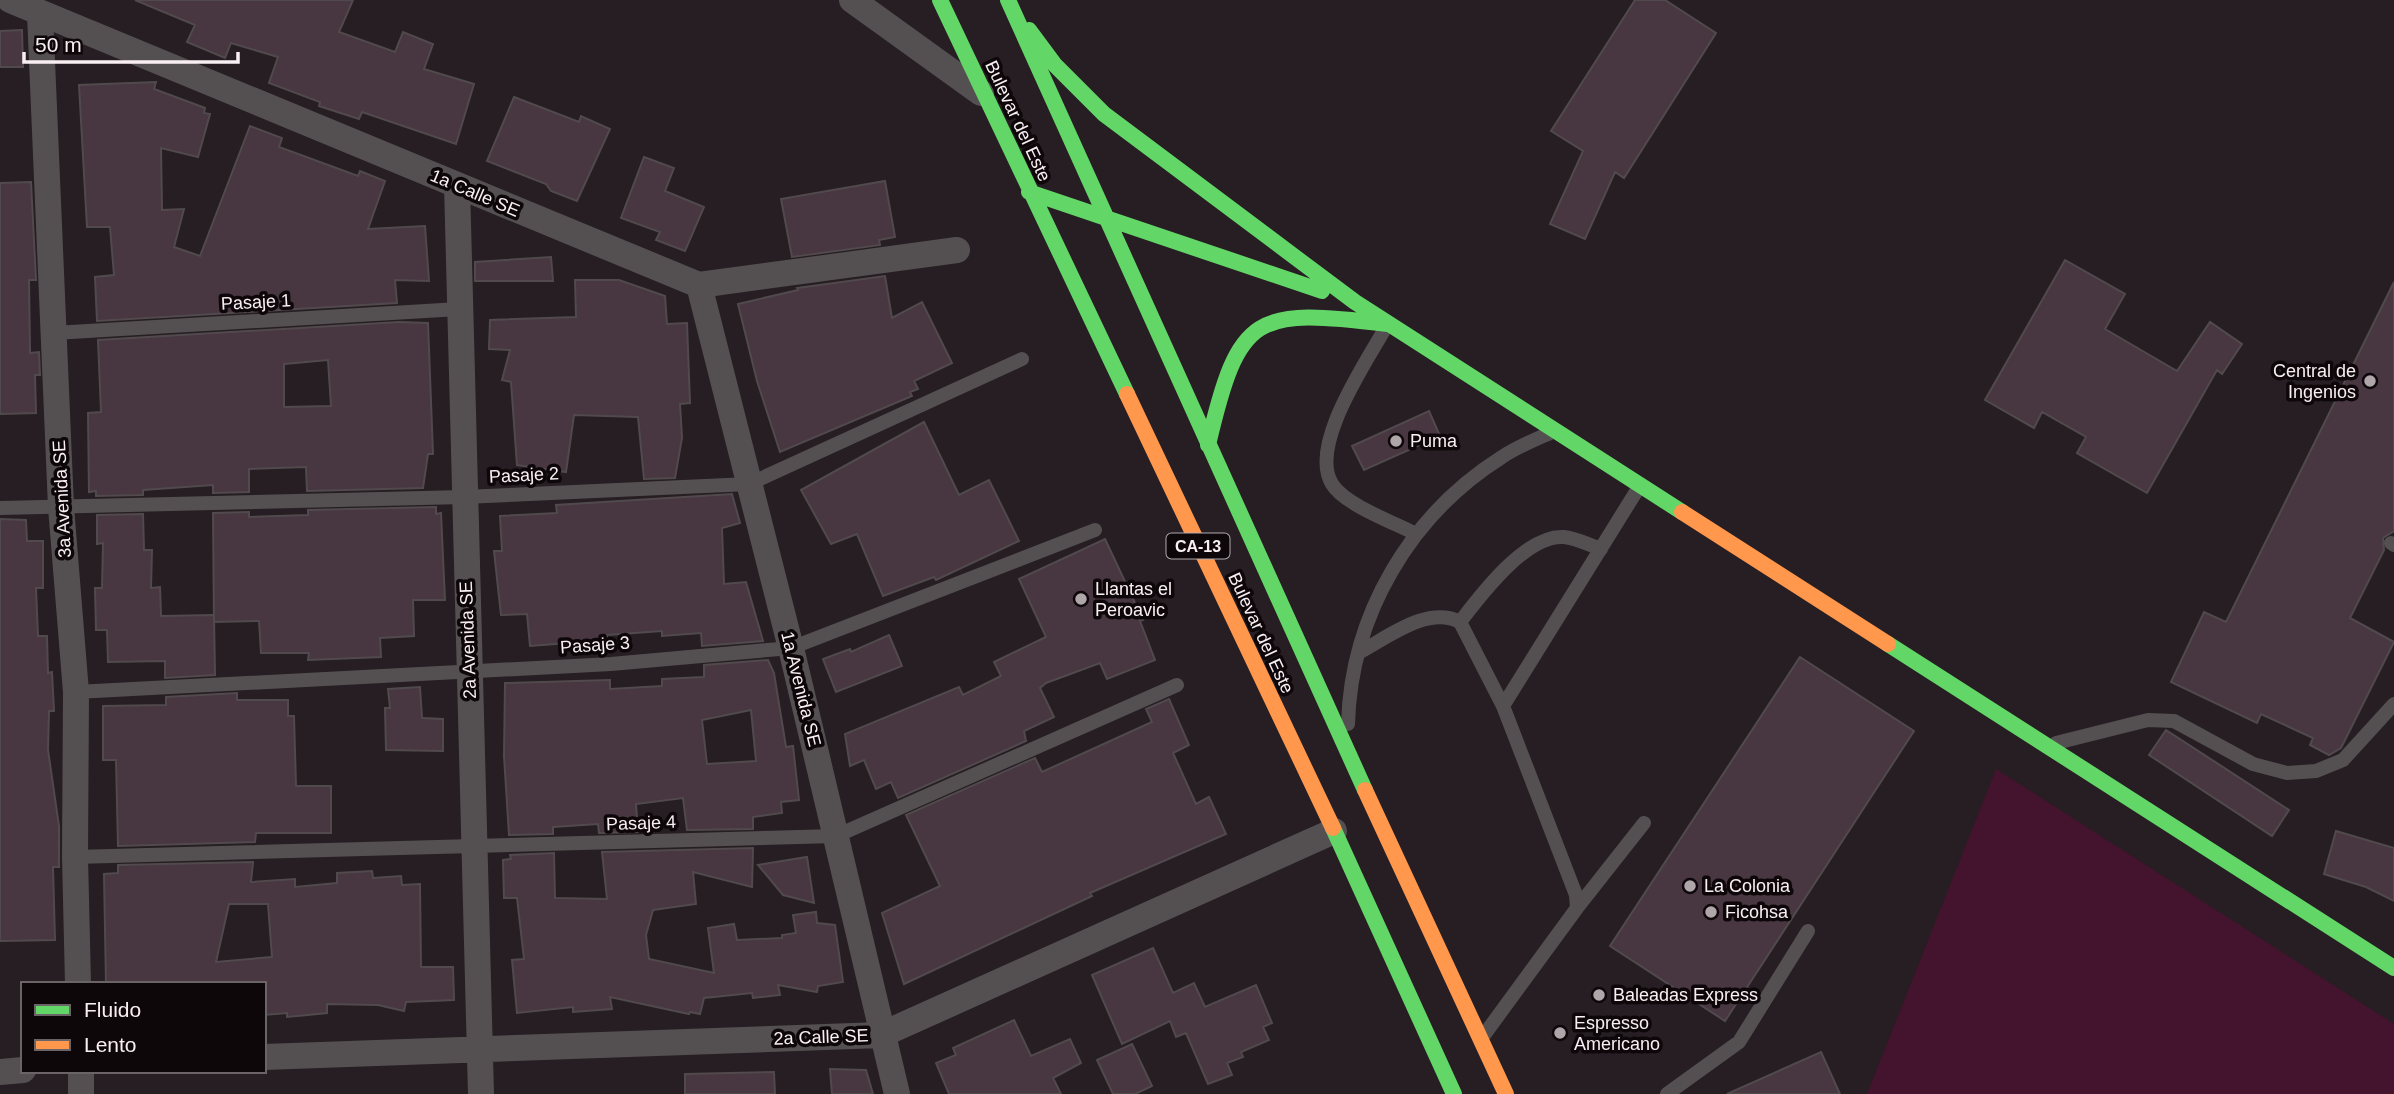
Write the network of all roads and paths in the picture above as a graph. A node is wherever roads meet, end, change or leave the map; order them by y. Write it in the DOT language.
graph roads {
  1 [pos="10,0"];
  2 [pos="852,0"];
  3 [pos="940,0"];
  4 [pos="1010,3"];
  5 [pos="40,15"];
  6 [pos="986,96"];
  7 [pos="457,185"];
  8 [pos="1029,192"];
  9 [pos="1105,216"];
  10 [pos="957,250"];
  11 [pos="699,285"];
  12 [pos="1355,302"];
  13 [pos="460,309"];
  14 [pos="1388,324"];
  15 [pos="54,333"];
  16 [pos="1022,359"];
  17 [pos="1556,430"];
  18 [pos="1208,445"];
  19 [pos="1163,472"];
  20 [pos="749,484"];
  21 [pos="1641,484"];
  22 [pos="464,497"];
  23 [pos="0,508"];
  24 [pos="61,508"];
  25 [pos="1095,530"];
  26 [pos="1416,534"];
  27 [pos="1601,549"];
  28 [pos="1460,622"];
  29 [pos="1263,641"];
  30 [pos="792,648"];
  31 [pos="1358,653"];
  32 [pos="469,671"];
  33 [pos="1177,685"];
  34 [pos="76,692"];
  35 [pos="2394,704"];
  36 [pos="1503,706"];
  37 [pos="2048,745"];
  38 [pos="1348,753"];
  39 [pos="1332,760"];
  40 [pos="1644,823"];
  41 [pos="1334,831"];
  42 [pos="836,836"];
  43 [pos="475,848"];
  44 [pos="75,857"];
  45 [pos="1577,908"];
  46 [pos="1808,931"];
  47 [pos="2394,968"];
  48 [pos="78,982"];
  49 [pos="881,1035"];
  50 [pos="1480,1040"];
  51 [pos="479,1048"];
  52 [pos="266,1058"];
  53 [pos="21,1070"];
  54 [pos="0,1072"];
  55 [pos="81,1073"];
  56 [pos="81,1094"];
  57 [pos="481,1094"];
  58 [pos="897,1094"];
  59 [pos="1454,1094"];
  60 [pos="1506,1094"];
  61 [pos="1667,1094"];
  1 -- 5 [label="street, 1a Calle SE"];
  2 -- 6 [label="street"];
  3 -- 6 [label="main road, Bulevar del Este / CA-13"];
  4 -- 9 [label="main road, Bulevar del Este / CA-13"];
  4 -- 12 [label="main road"];
  5 -- 7 [label="street, 1a Calle SE"];
  5 -- 15 [label="street, 3a Avenida SE"];
  6 -- 8 [label="main road, Bulevar del Este / CA-13"];
  7 -- 11 [label="street, 1a Calle SE"];
  7 -- 13 [label="street, 2a Avenida SE"];
  8 -- 9 [label="main road"];
  8 -- 19 [label="main road, Bulevar del Este / CA-13"];
  9 -- 12 [label="main road"];
  9 -- 18 [label="main road, Bulevar del Este / CA-13"];
  10 -- 11 [label="street"];
  11 -- 20 [label="street, 1a Avenida SE"];
  12 -- 14 [label="main road"];
  13 -- 15 [label="lane, Pasaje 1"];
  13 -- 22 [label="street, 2a Avenida SE"];
  14 -- 17 [label="main road"];
  14 -- 18 [label="main road"];
  14 -- 26 [label="lane"];
  15 -- 24 [label="street, 3a Avenida SE"];
  16 -- 20 [label="lane, Pasaje 2"];
  17 -- 21 [label="main road"];
  17 -- 26 [label="lane"];
  18 -- 38 [label="main road, Bulevar del Este / CA-13"];
  19 -- 29 [label="main road"];
  19 -- 41 [label="main road, Bulevar del Este / CA-13"];
  20 -- 22 [label="lane, Pasaje 2"];
  20 -- 30 [label="street, 1a Avenida SE"];
  21 -- 27 [label="lane"];
  21 -- 37 [label="main road"];
  22 -- 24 [label="lane, Pasaje 2"];
  22 -- 32 [label="street, 2a Avenida SE"];
  23 -- 24 [label="lane, Pasaje 2"];
  24 -- 34 [label="street, 3a Avenida SE"];
  25 -- 30 [label="lane, Pasaje 3"];
  26 -- 31 [label="lane"];
  27 -- 28 [label="lane"];
  27 -- 36 [label="lane"];
  28 -- 31 [label="lane"];
  28 -- 36 [label="lane"];
  30 -- 32 [label="lane, Pasaje 3"];
  30 -- 42 [label="street, 1a Avenida SE"];
  31 -- 38 [label="lane"];
  32 -- 34 [label="lane, Pasaje 3"];
  32 -- 43 [label="street, 2a Avenida SE"];
  33 -- 42 [label="lane, Pasaje 4"];
  34 -- 44 [label="street, 3a Avenida SE"];
  35 -- 37 [label="lane"];
  36 -- 45 [label="lane"];
  37 -- 47 [label="main road"];
  38 -- 39 [label="main road"];
  38 -- 50 [label="main road, Bulevar del Este / CA-13"];
  40 -- 45 [label="lane"];
  41 -- 49 [label="street, 2a Calle SE"];
  41 -- 59 [label="main road, Bulevar del Este / CA-13"];
  42 -- 43 [label="lane, Pasaje 4"];
  42 -- 49 [label="street, 1a Avenida SE"];
  43 -- 44 [label="lane, Pasaje 4"];
  43 -- 51 [label="street, 2a Avenida SE"];
  44 -- 48 [label="street, 3a Avenida SE"];
  45 -- 50 [label="lane"];
  46 -- 61 [label="lane"];
  49 -- 51 [label="street, 2a Calle SE"];
  49 -- 58 [label="street, 1a Avenida SE"];
  50 -- 60 [label="main road, Bulevar del Este / CA-13"];
  51 -- 52 [label="street, 2a Calle SE"];
  51 -- 57 [label="street, 2a Avenida SE"];
  53 -- 54 [label="street"];
  55 -- 56 [label="street"];
}
